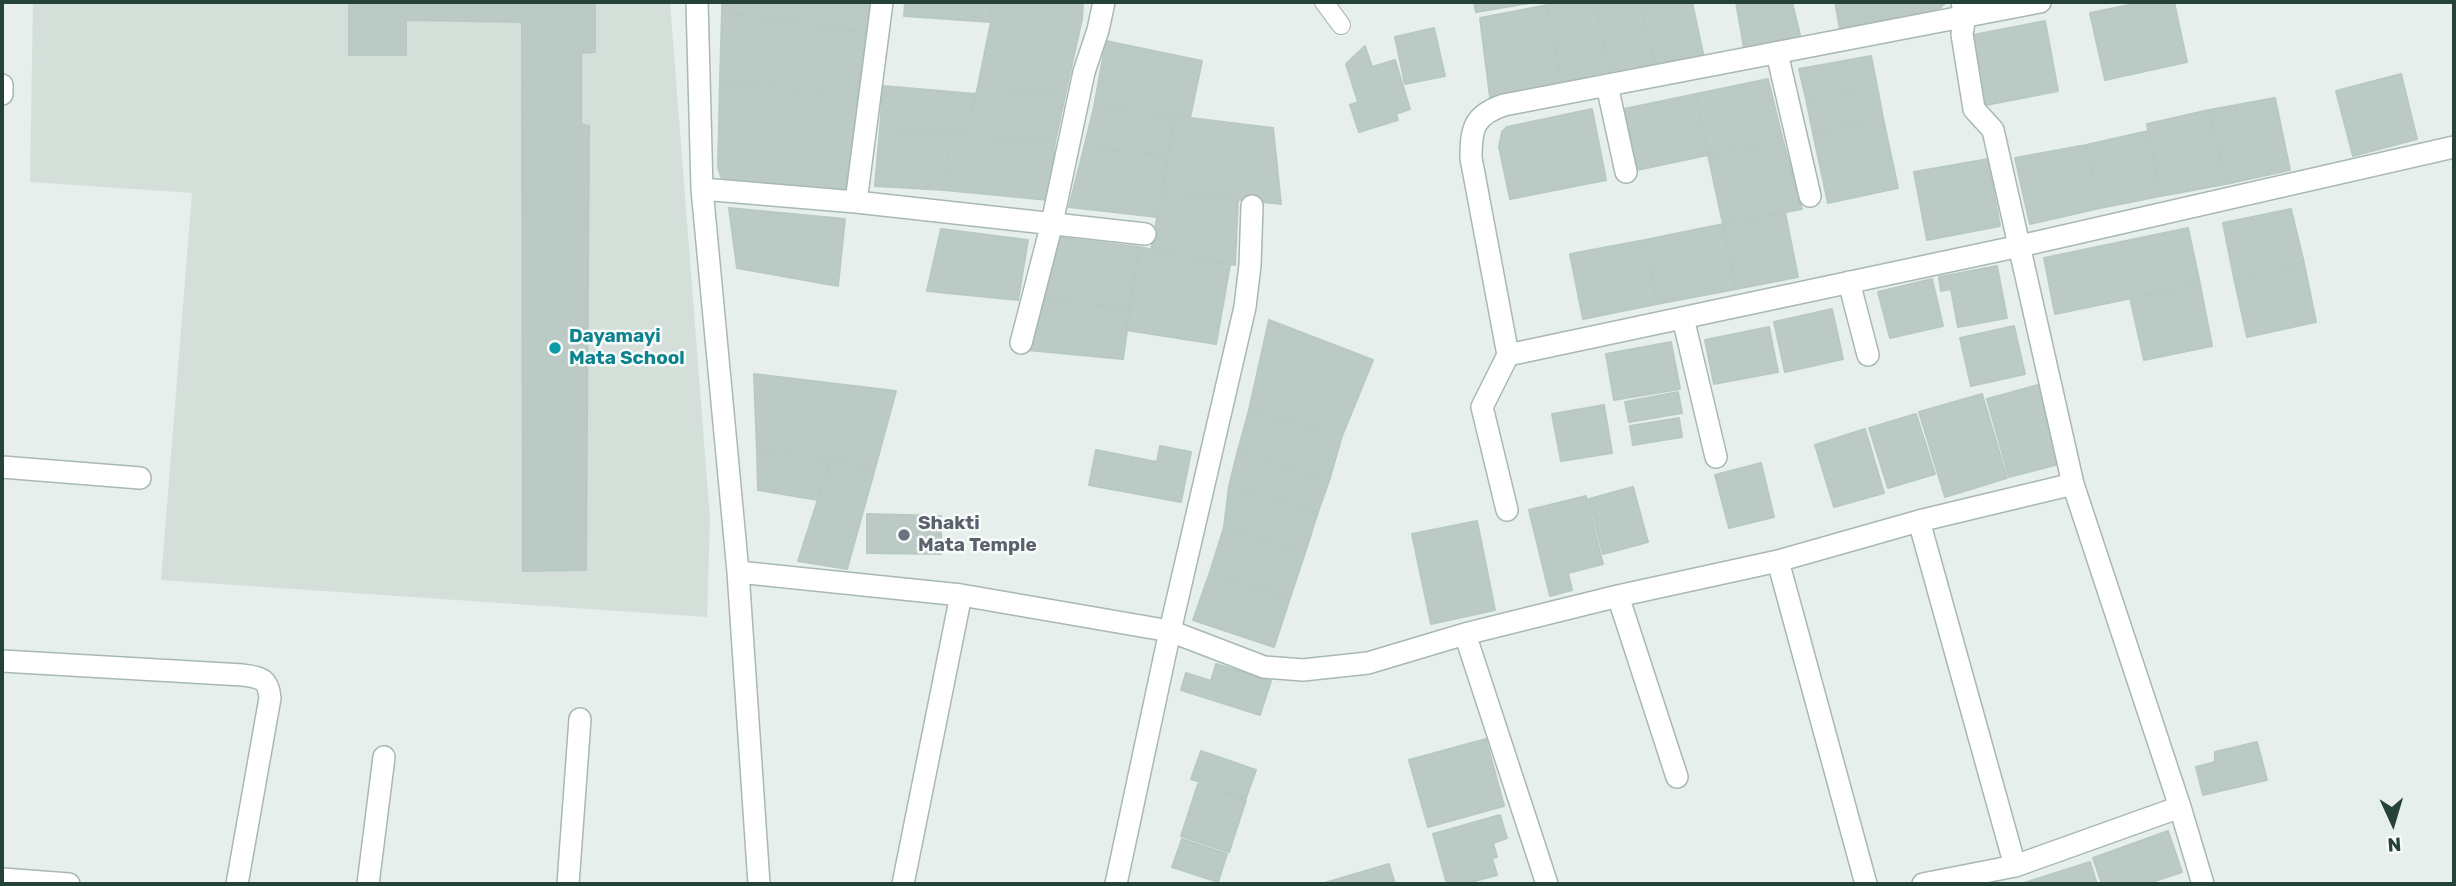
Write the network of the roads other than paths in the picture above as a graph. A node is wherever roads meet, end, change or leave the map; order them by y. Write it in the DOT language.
graph roads {
  1 [pos="698,2"];
  2 [pos="882,2"];
  3 [pos="1104,2"];
  4 [pos="1324,2"];
  5 [pos="2040,2"];
  6 [pos="1963,10"];
  7 [pos="1342,25"];
  8 [pos="1777,53"];
  9 [pos="2,85"];
  10 [pos="1607,85"];
  11 [pos="2,94"];
  12 [pos="2454,147"];
  13 [pos="1626,172"];
  14 [pos="702,189"];
  15 [pos="1810,196"];
  16 [pos="856,202"];
  17 [pos="1252,206"];
  18 [pos="1052,223"];
  19 [pos="1145,234"];
  20 [pos="2020,246"];
  21 [pos="1849,282"];
  22 [pos="1684,318"];
  23 [pos="1021,343"];
  24 [pos="1508,355"];
  25 [pos="1868,355"];
  26 [pos="1716,457"];
  27 [pos="2,467"];
  28 [pos="140,478"];
  29 [pos="2073,484"];
  30 [pos="1507,510"];
  31 [pos="1919,521"];
  32 [pos="1778,561"];
  33 [pos="738,572"];
  34 [pos="961,595"];
  35 [pos="1618,596"];
  36 [pos="1170,631"];
  37 [pos="1465,634"];
  38 [pos="2,661"];
  39 [pos="580,719"];
  40 [pos="384,757"];
  41 [pos="1677,777"];
  42 [pos="2180,807"];
  43 [pos="2015,866"];
  44 [pos="1994,878"];
  45 [pos="2,879"];
  46 [pos="69,884"];
  47 [pos="237,884"];
  48 [pos="368,884"];
  49 [pos="568,884"];
  50 [pos="759,884"];
  51 [pos="902,884"];
  52 [pos="1116,884"];
  53 [pos="1547,884"];
  54 [pos="1866,884"];
  55 [pos="1923,884"];
  56 [pos="2203,884"];
  1 -- 14 [label="street"];
  2 -- 16 [label="street"];
  3 -- 18 [label="street"];
  4 -- 7 [label="lane"];
  5 -- 6 [label="street"];
  6 -- 8 [label="street"];
  6 -- 20 [label="street"];
  8 -- 10 [label="street"];
  8 -- 15 [label="street"];
  9 -- 11 [label="street"];
  10 -- 13 [label="street"];
  10 -- 24 [label="street"];
  12 -- 20 [label="street"];
  14 -- 16 [label="street"];
  14 -- 33 [label="street"];
  16 -- 18 [label="street"];
  17 -- 36 [label="street"];
  18 -- 19 [label="street"];
  18 -- 23 [label="street"];
  20 -- 21 [label="street"];
  20 -- 29 [label="street"];
  21 -- 22 [label="street"];
  21 -- 25 [label="street"];
  22 -- 24 [label="street"];
  22 -- 26 [label="street"];
  24 -- 30 [label="street"];
  27 -- 28 [label="street"];
  29 -- 31 [label="street"];
  29 -- 42 [label="street"];
  31 -- 32 [label="street"];
  31 -- 43 [label="street"];
  32 -- 35 [label="street"];
  32 -- 54 [label="street"];
  33 -- 34 [label="street"];
  33 -- 50 [label="street"];
  34 -- 36 [label="street"];
  34 -- 51 [label="street"];
  35 -- 37 [label="street"];
  35 -- 41 [label="street"];
  36 -- 37 [label="street"];
  36 -- 52 [label="street"];
  37 -- 53 [label="street"];
  38 -- 47 [label="street"];
  39 -- 49 [label="street"];
  40 -- 48 [label="street"];
  42 -- 43 [label="street"];
  42 -- 56 [label="street"];
  43 -- 44 [label="street"];
  44 -- 55 [label="street"];
  45 -- 46 [label="street"];
}
